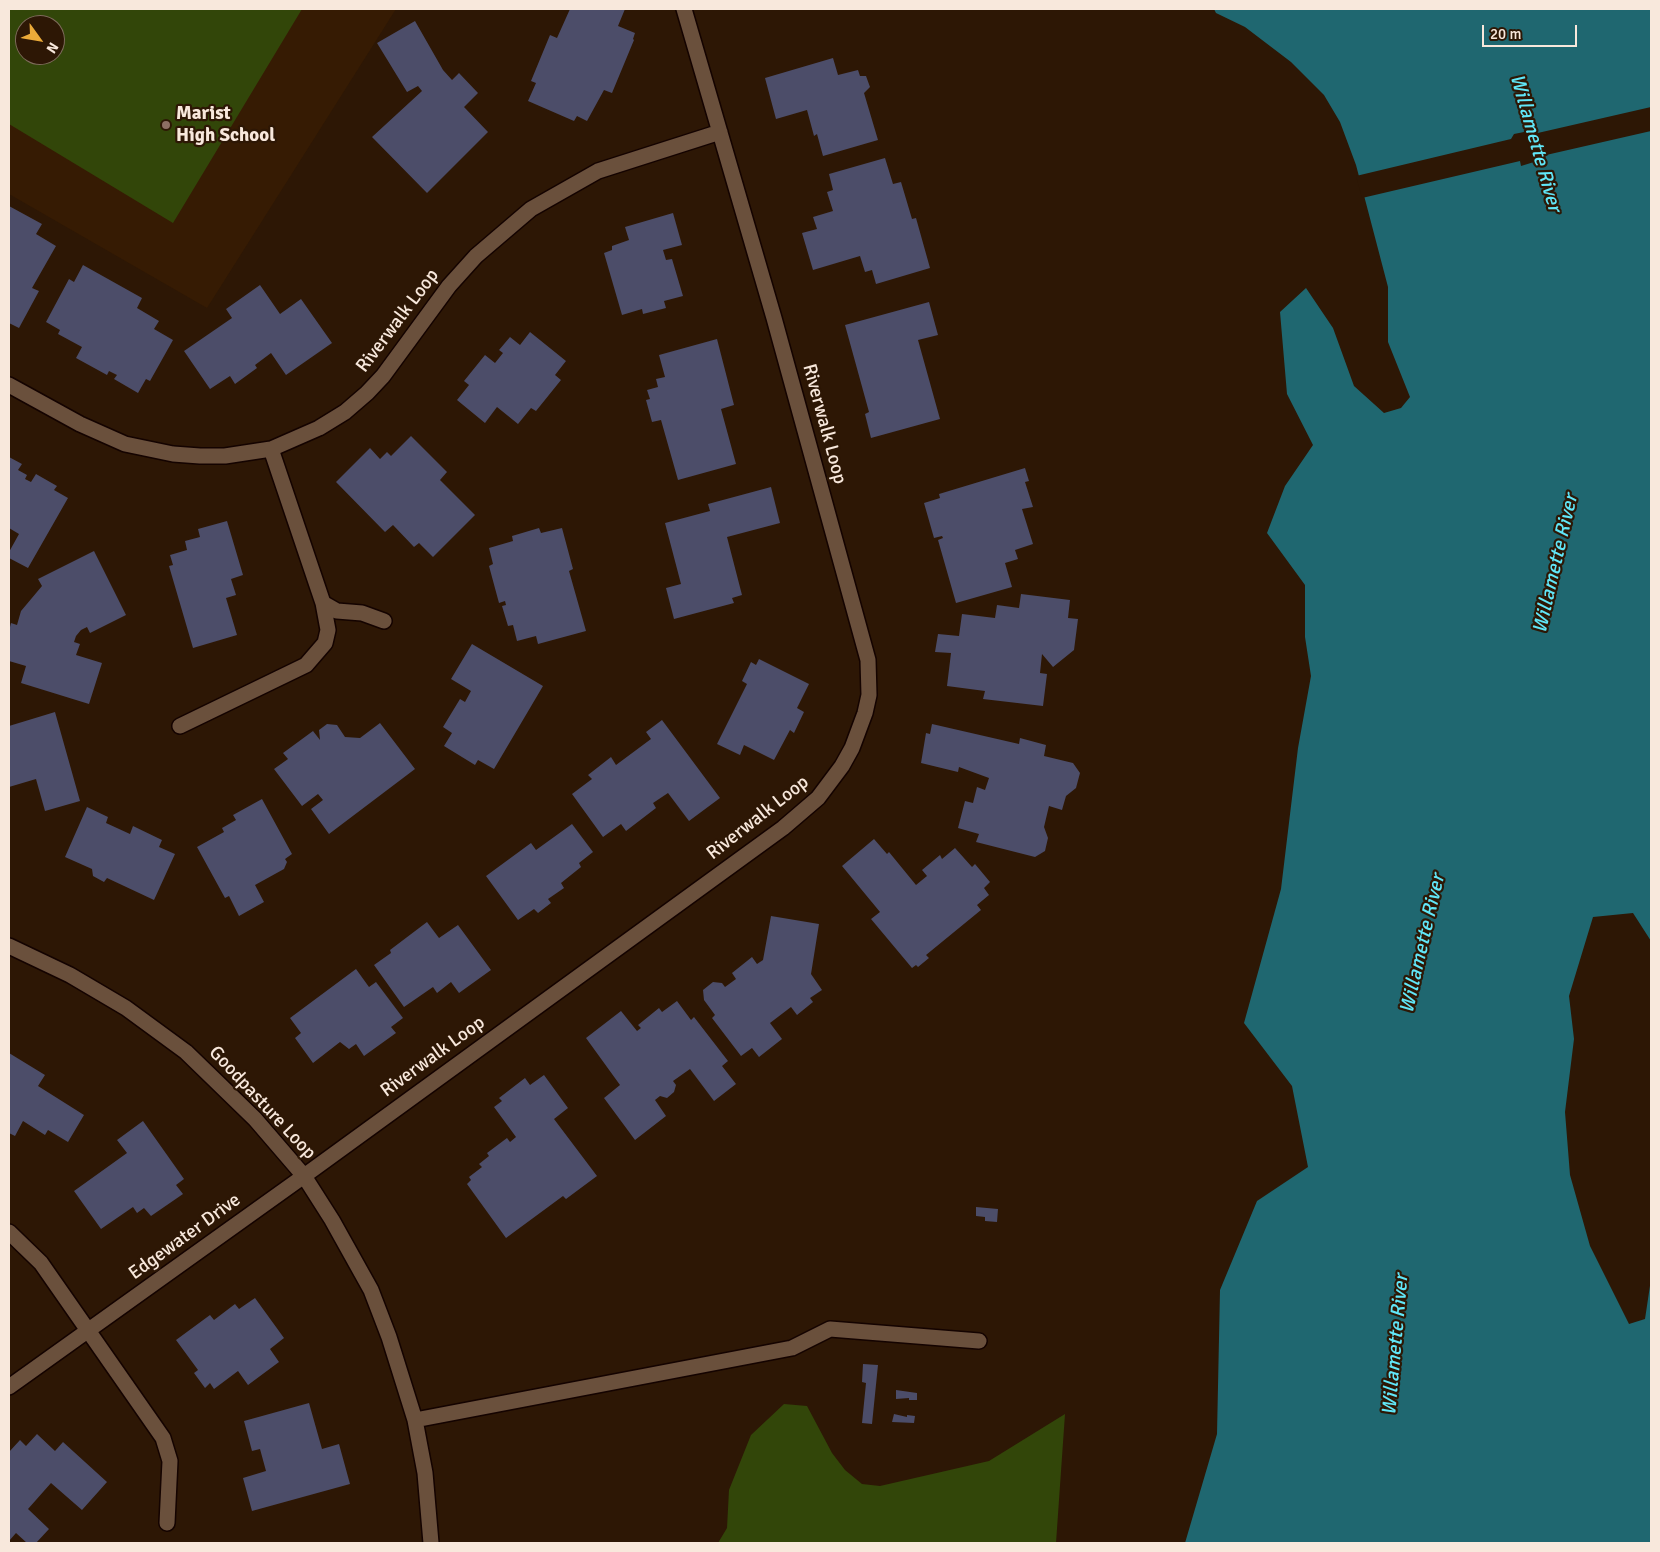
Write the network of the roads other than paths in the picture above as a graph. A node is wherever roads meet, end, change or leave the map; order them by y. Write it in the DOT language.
graph roads {
  1 [pos="684,9"];
  2 [pos="720,132"];
  3 [pos="9,385"];
  4 [pos="271,449"];
  5 [pos="323,602"];
  6 [pos="384,621"];
  7 [pos="180,726"];
  8 [pos="9,946"];
  9 [pos="304,1176"];
  10 [pos="9,1232"];
  11 [pos="89,1330"];
  12 [pos="979,1340"];
  13 [pos="9,1387"];
  14 [pos="414,1420"];
  15 [pos="167,1523"];
  16 [pos="432,1543"];
  1 -- 2 [label="street, Riverwalk Loop"];
  2 -- 4 [label="street, Riverwalk Loop"];
  2 -- 9 [label="street, Riverwalk Loop"];
  3 -- 4 [label="street, Riverwalk Loop"];
  4 -- 5 [label="street"];
  5 -- 6 [label="street"];
  5 -- 7 [label="street"];
  8 -- 9 [label="street, Goodpasture Loop"];
  9 -- 11 [label="street, Edgewater Drive"];
  9 -- 14 [label="street, Goodpasture Loop"];
  10 -- 11 [label="street"];
  11 -- 13 [label="street, Edgewater Drive"];
  11 -- 15 [label="street"];
  12 -- 14 [label="street"];
  14 -- 16 [label="street, Goodpasture Loop"];
}
